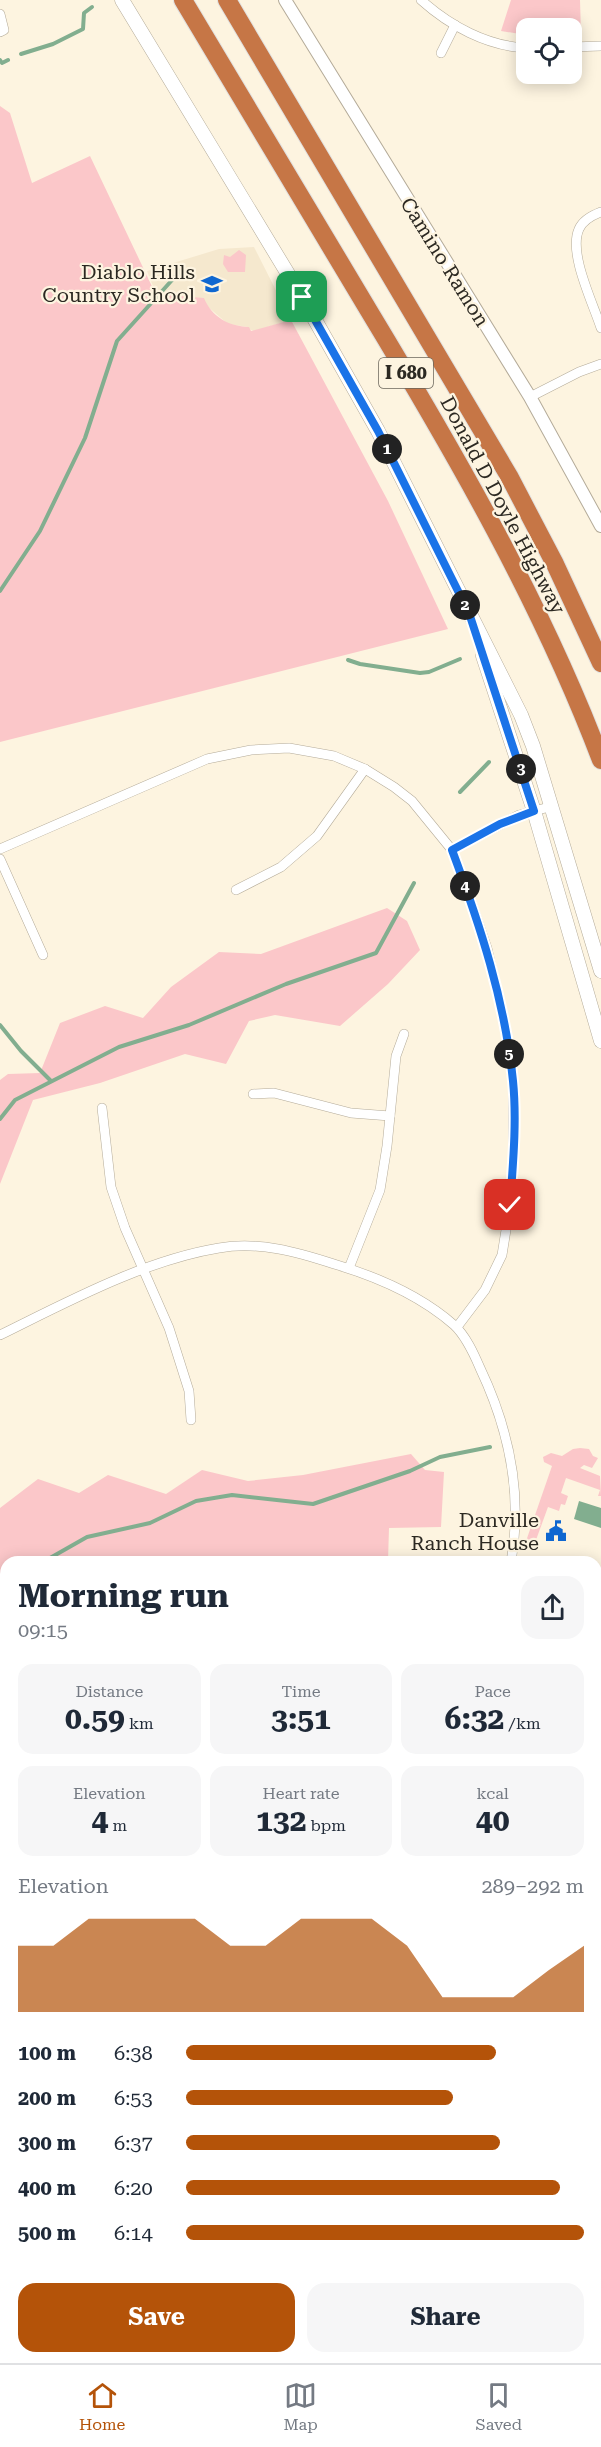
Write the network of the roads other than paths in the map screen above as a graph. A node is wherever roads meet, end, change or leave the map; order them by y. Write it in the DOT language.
graph roads {
  1 [pos="124,0"];
  2 [pos="183,0"];
  3 [pos="227,0"];
  4 [pos="285,0"];
  5 [pos="421,0"];
  6 [pos="0,14"];
  7 [pos="455,25"];
  8 [pos="2,31"];
  9 [pos="601,46"];
  10 [pos="516,47"];
  11 [pos="582,47"];
  12 [pos="441,53"];
  13 [pos="601,212"];
  14 [pos="601,328"];
  15 [pos="601,364"];
  16 [pos="530,398"];
  17 [pos="601,526"];
  18 [pos="469,613"];
  19 [pos="601,663"];
  20 [pos="601,760"];
  21 [pos="365,769"];
  22 [pos="553,806"];
  23 [pos="534,811"];
  24 [pos="0,849"];
  25 [pos="452,850"];
  26 [pos="0,859"];
  27 [pos="236,890"];
  28 [pos="43,955"];
  29 [pos="601,971"];
  30 [pos="404,1034"];
  31 [pos="601,1041"];
  32 [pos="253,1094"];
  33 [pos="102,1108"];
  34 [pos="390,1116"];
  35 [pos="143,1268"];
  36 [pos="349,1268"];
  37 [pos="457,1327"];
  38 [pos="1,1331"];
  39 [pos="191,1420"];
  40 [pos="512,1556"];
  1 -- 18 [label="main road"];
  2 -- 20 [label="highway, Donald D Doyle Highway / I 680"];
  3 -- 19 [label="highway, Donald D Doyle Highway / I 680"];
  4 -- 16 [label="street, Camino Ramon"];
  5 -- 7 [label="street"];
  6 -- 8 [label="street"];
  7 -- 10 [label="street"];
  7 -- 12 [label="street"];
  9 -- 11 [label="street"];
  13 -- 14 [label="street"];
  15 -- 16 [label="street"];
  16 -- 17 [label="street, Camino Ramon"];
  18 -- 22 [label="main road"];
  18 -- 23 [label="main road"];
  21 -- 24 [label="street"];
  21 -- 25 [label="street"];
  21 -- 27 [label="street"];
  22 -- 23 [label="street"];
  22 -- 29 [label="main road"];
  23 -- 25 [label="street"];
  23 -- 31 [label="main road"];
  25 -- 37 [label="street"];
  26 -- 28 [label="street"];
  30 -- 34 [label="street"];
  32 -- 34 [label="street"];
  33 -- 35 [label="street"];
  34 -- 36 [label="street"];
  35 -- 36 [label="street"];
  35 -- 38 [label="street"];
  35 -- 39 [label="street"];
  36 -- 37 [label="street"];
  37 -- 40 [label="street"];
}
